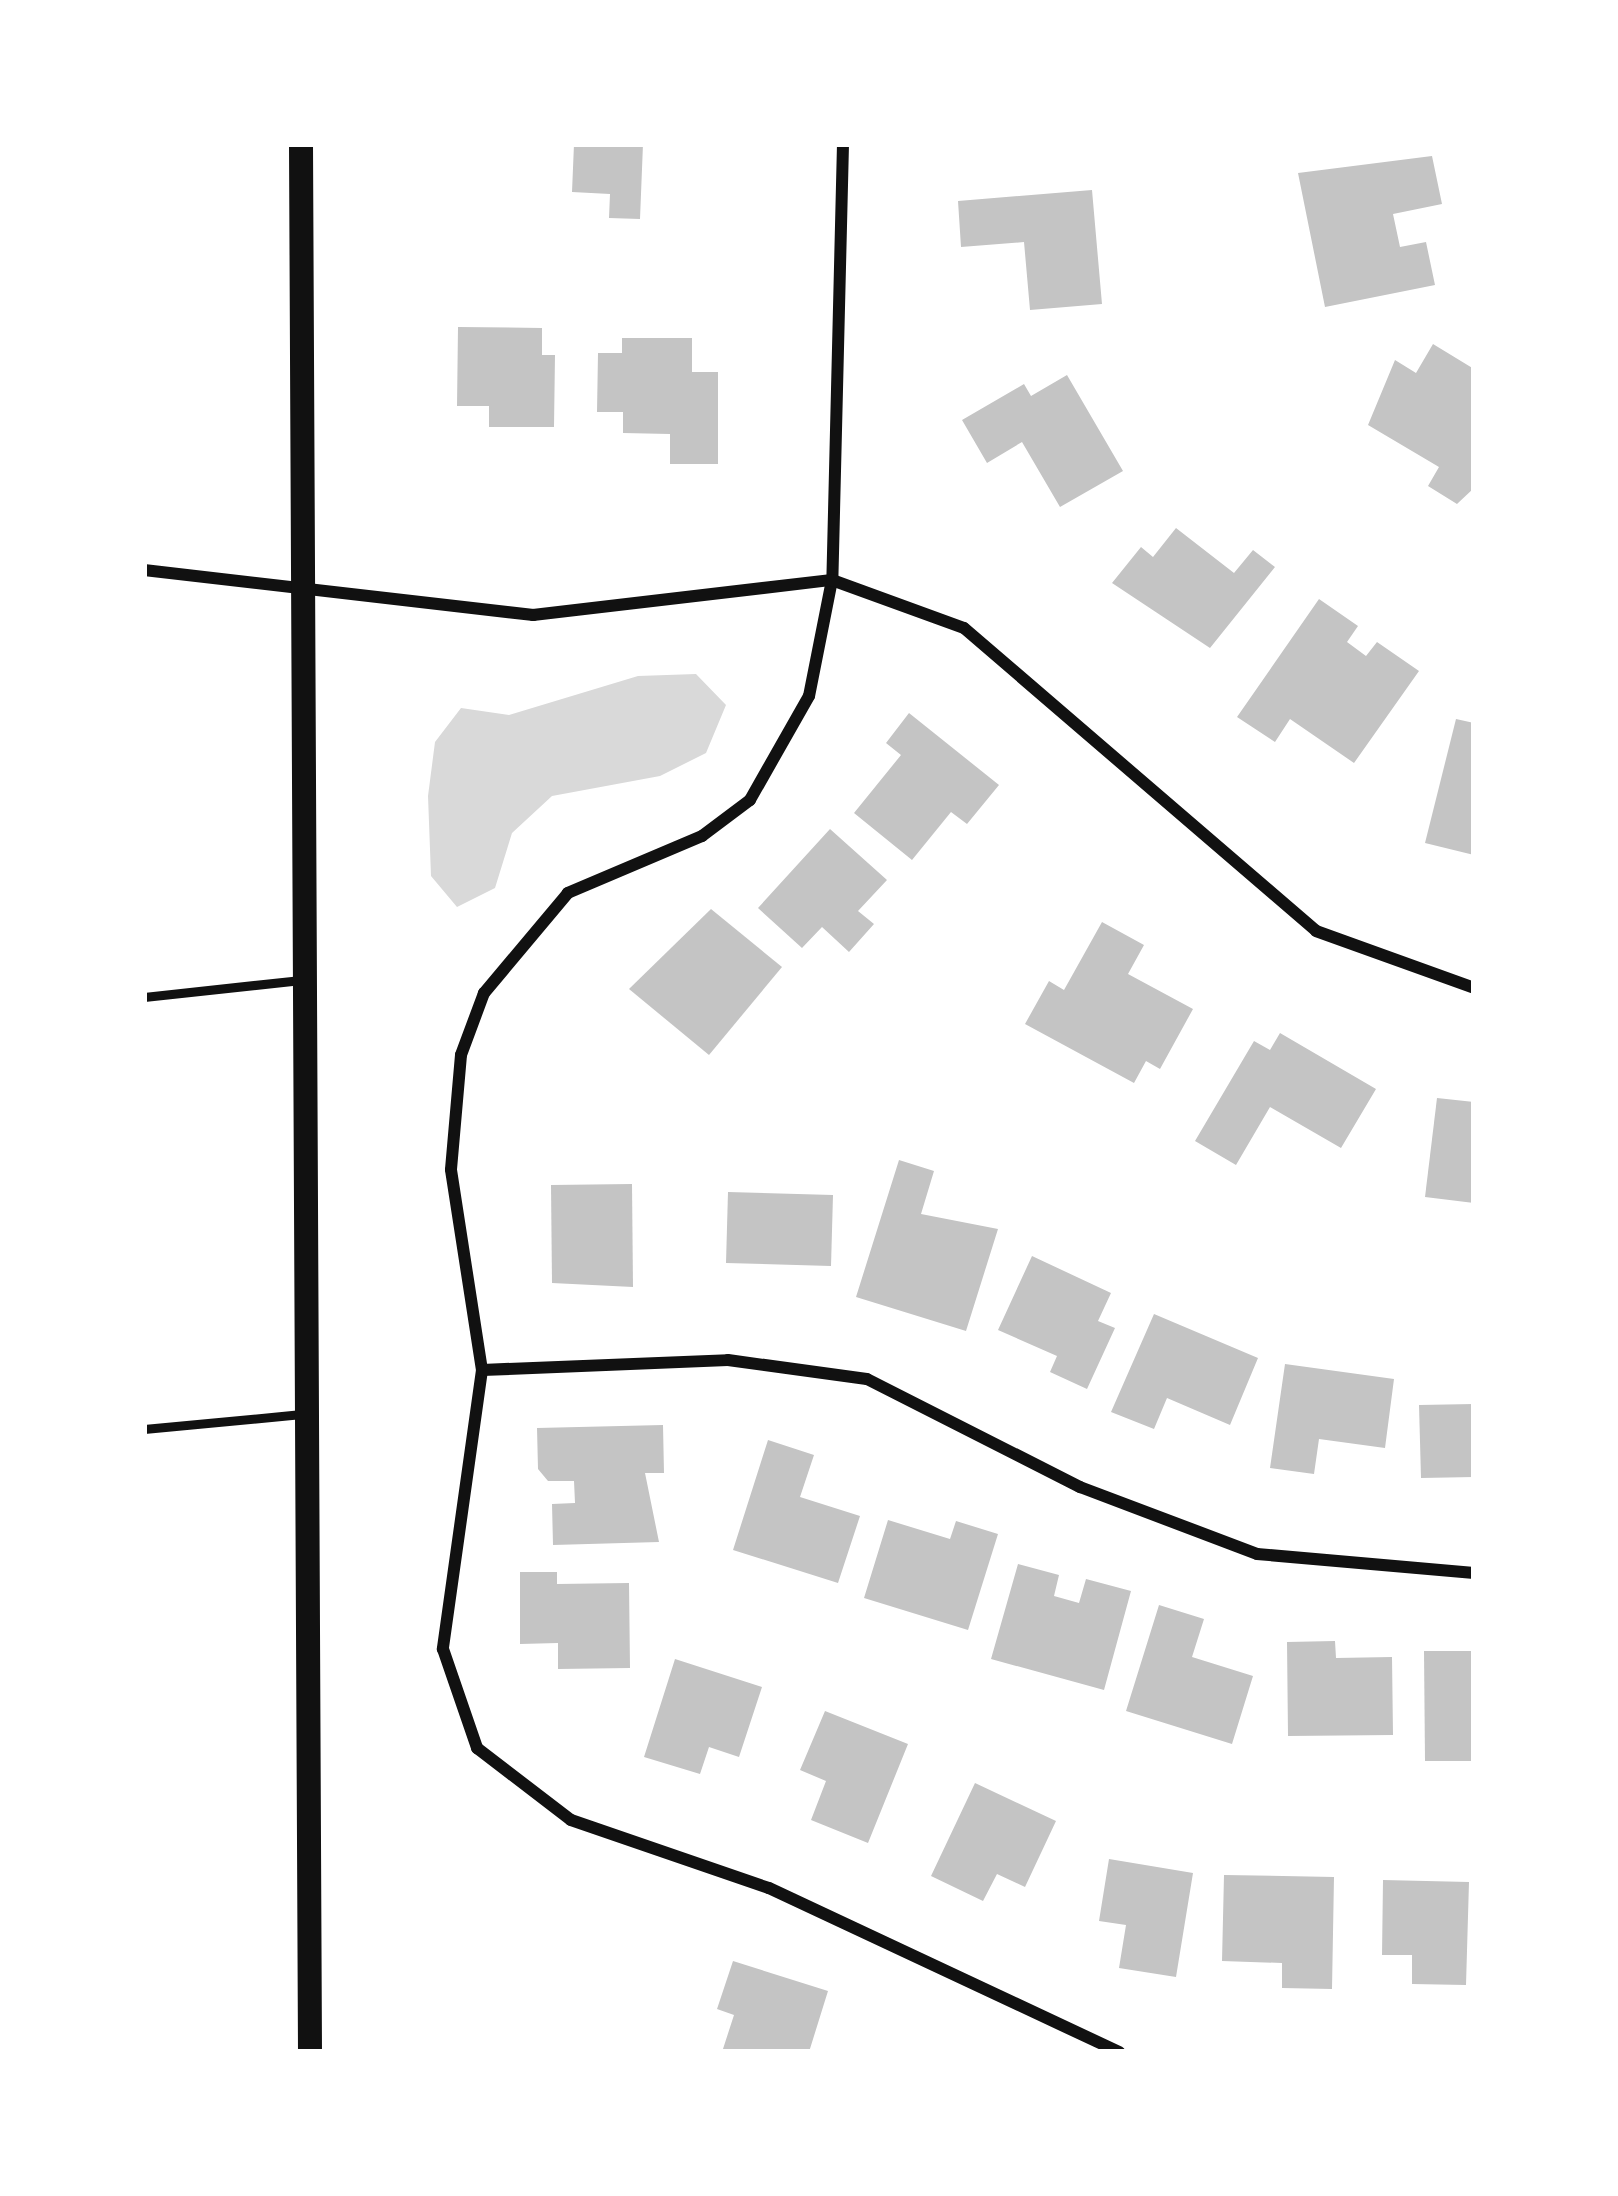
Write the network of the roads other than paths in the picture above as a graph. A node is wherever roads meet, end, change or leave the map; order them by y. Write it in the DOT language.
graph roads {
  1 [pos="302,144"];
  2 [pos="843,144"];
  3 [pos="144,570"];
  4 [pos="832,580"];
  5 [pos="303,587"];
  6 [pos="301,980"];
  7 [pos="1474,988"];
  8 [pos="144,997"];
  9 [pos="482,1370"];
  10 [pos="304,1414"];
  11 [pos="144,1430"];
  12 [pos="1474,1574"];
  13 [pos="310,2052"];
  14 [pos="1119,2052"];
  1 -- 5 [label="main road"];
  2 -- 4 [label="street"];
  3 -- 5 [label="street"];
  4 -- 5 [label="street"];
  4 -- 7 [label="street"];
  4 -- 9 [label="street"];
  5 -- 6 [label="main road"];
  6 -- 8 [label="lane"];
  6 -- 10 [label="main road"];
  9 -- 12 [label="street"];
  9 -- 14 [label="street"];
  10 -- 11 [label="lane"];
  10 -- 13 [label="main road"];
}
